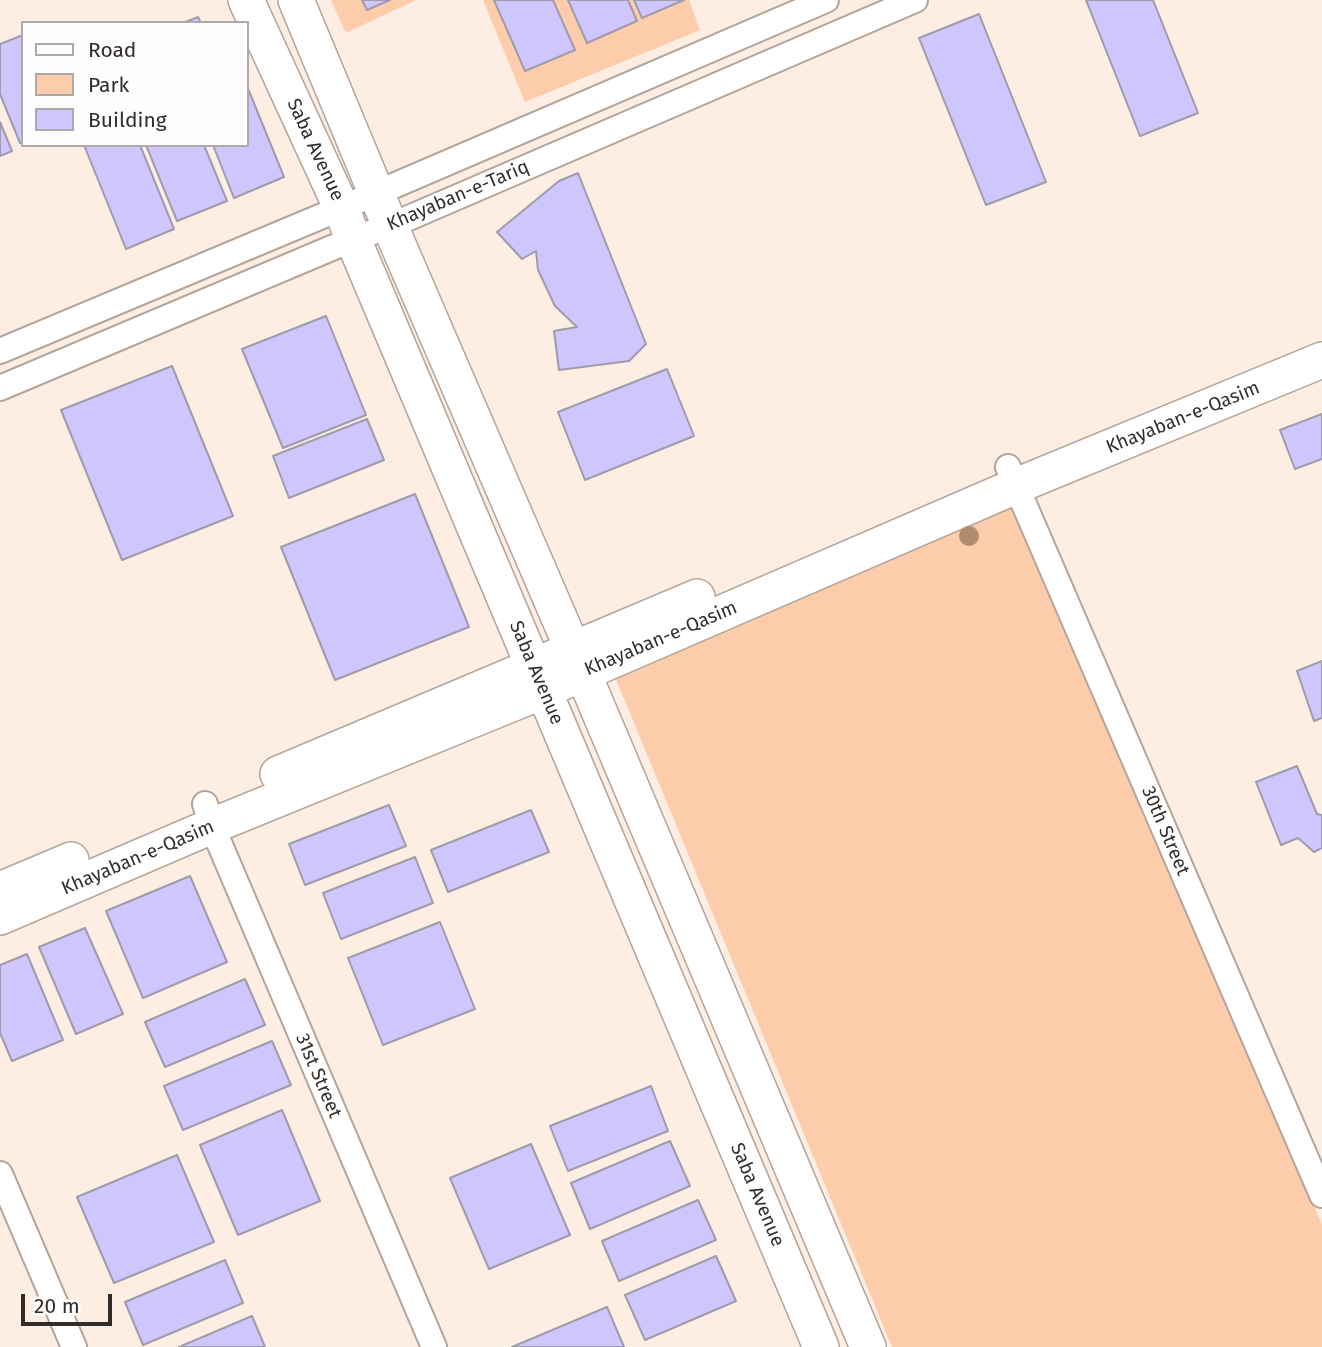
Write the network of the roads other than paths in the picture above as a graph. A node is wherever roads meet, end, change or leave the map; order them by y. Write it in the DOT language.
graph roads {
  1 [pos="246,0"];
  2 [pos="296,0"];
  3 [pos="826,0"];
  4 [pos="915,0"];
  5 [pos="377,193"];
  6 [pos="341,207"];
  7 [pos="390,226"];
  8 [pos="353,239"];
  9 [pos="1322,335"];
  10 [pos="0,351"];
  11 [pos="1322,360"];
  12 [pos="0,388"];
  13 [pos="1012,477"];
  14 [pos="578,661"];
  15 [pos="538,678"];
  16 [pos="208,815"];
  17 [pos="0,890"];
  18 [pos="0,917"];
  19 [pos="0,1174"];
  20 [pos="1322,1195"];
  21 [pos="74,1347"];
  22 [pos="434,1347"];
  23 [pos="821,1347"];
  24 [pos="868,1347"];
  1 -- 6 [label="main road, Saba Avenue"];
  2 -- 5 [label="main road, Saba Avenue"];
  3 -- 5 [label="street, Khayaban-e-Tariq"];
  4 -- 7 [label="street, Khayaban-e-Tariq"];
  5 -- 6 [label="street, Khayaban-e-Tariq"];
  5 -- 7 [label="main road, Saba Avenue"];
  6 -- 8 [label="main road, Saba Avenue"];
  6 -- 10 [label="street, Khayaban-e-Tariq"];
  7 -- 8 [label="street, Khayaban-e-Tariq"];
  7 -- 14 [label="main road, Saba Avenue"];
  8 -- 12 [label="street, Khayaban-e-Tariq"];
  8 -- 15 [label="main road, Saba Avenue"];
  9 -- 13 [label="main road, Khayaban-e-Qasim"];
  11 -- 13 [label="main road, Khayaban-e-Qasim"];
  13 -- 14 [label="main road, Khayaban-e-Qasim"];
  13 -- 20 [label="street, 30th Street"];
  14 -- 15 [label="main road, Khayaban-e-Qasim"];
  14 -- 24 [label="main road, Saba Avenue"];
  15 -- 16 [label="main road, Khayaban-e-Qasim"];
  15 -- 23 [label="main road, Saba Avenue"];
  16 -- 17 [label="main road, Khayaban-e-Qasim"];
  16 -- 18 [label="main road, Khayaban-e-Qasim"];
  16 -- 22 [label="street, 31st Street"];
  19 -- 21 [label="street"];
}
